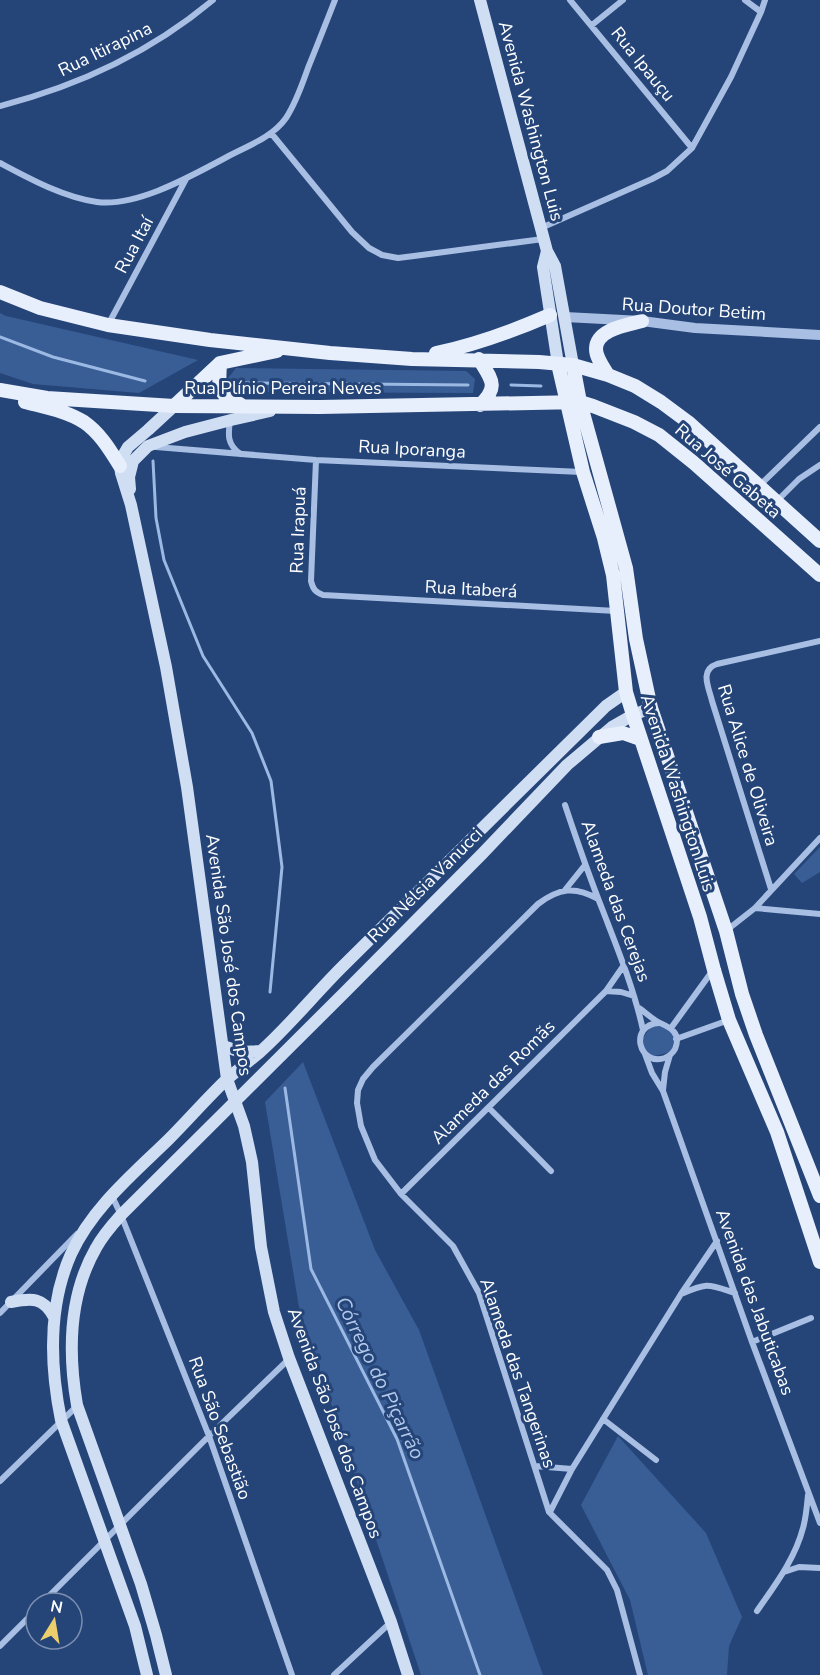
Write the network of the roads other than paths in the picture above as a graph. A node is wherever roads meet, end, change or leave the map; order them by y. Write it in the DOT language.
graph roads {
  1 [pos="213,0"];
  2 [pos="335,0"];
  3 [pos="480,0"];
  4 [pos="570,0"];
  5 [pos="623,0"];
  6 [pos="746,0"];
  7 [pos="765,0"];
  8 [pos="761,12"];
  9 [pos="592,25"];
  10 [pos="0,106"];
  11 [pos="271,133"];
  12 [pos="692,148"];
  13 [pos="0,163"];
  14 [pos="186,179"];
  15 [pos="542,233"];
  16 [pos="546,252"];
  17 [pos="0,292"];
  18 [pos="550,315"];
  19 [pos="565,317"];
  20 [pos="642,321"];
  21 [pos="108,325"];
  22 [pos="820,335"];
  23 [pos="286,350"];
  24 [pos="412,359"];
  25 [pos="479,359"];
  26 [pos="220,363"];
  27 [pos="558,364"];
  28 [pos="573,365"];
  29 [pos="608,375"];
  30 [pos="0,392"];
  31 [pos="573,403"];
  32 [pos="480,405"];
  33 [pos="174,406"];
  34 [pos="245,406"];
  35 [pos="303,407"];
  36 [pos="231,420"];
  37 [pos="820,427"];
  38 [pos="148,446"];
  39 [pos="240,454"];
  40 [pos="316,460"];
  41 [pos="820,465"];
  42 [pos="120,466"];
  43 [pos="583,472"];
  44 [pos="759,486"];
  45 [pos="776,503"];
  46 [pos="131,506"];
  47 [pos="741,506"];
  48 [pos="820,541"];
  49 [pos="820,575"];
  50 [pos="323,596"];
  51 [pos="617,611"];
  52 [pos="820,641"];
  53 [pos="626,692"];
  54 [pos="651,708"];
  55 [pos="633,714"];
  56 [pos="599,737"];
  57 [pos="640,739"];
  58 [pos="565,805"];
  59 [pos="820,838"];
  60 [pos="585,865"];
  61 [pos="771,889"];
  62 [pos="565,890"];
  63 [pos="598,899"];
  64 [pos="755,908"];
  65 [pos="719,913"];
  66 [pos="820,914"];
  67 [pos="700,917"];
  68 [pos="726,931"];
  69 [pos="624,965"];
  70 [pos="714,969"];
  71 [pos="606,991"];
  72 [pos="742,994"];
  73 [pos="634,996"];
  74 [pos="638,1007"];
  75 [pos="729,1020"];
  76 [pos="659,1023"];
  77 [pos="671,1028"];
  78 [pos="643,1030"];
  79 [pos="676,1039"];
  80 [pos="223,1046"];
  81 [pos="261,1051"];
  82 [pos="645,1054"];
  83 [pos="670,1055"];
  84 [pos="227,1079"];
  85 [pos="663,1091"];
  86 [pos="235,1102"];
  87 [pos="489,1108"];
  88 [pos="551,1172"];
  89 [pos="401,1194"];
  90 [pos="111,1195"];
  91 [pos="820,1196"];
  92 [pos="121,1215"];
  93 [pos="94,1216"];
  94 [pos="717,1240"];
  95 [pos="820,1262"];
  96 [pos="735,1293"];
  97 [pos="681,1294"];
  98 [pos="11,1302"];
  99 [pos="0,1312"];
  100 [pos="54,1317"];
  101 [pos="811,1318"];
  102 [pos="752,1342"];
  103 [pos="289,1359"];
  104 [pos="77,1405"];
  105 [pos="603,1419"];
  106 [pos="61,1420"];
  107 [pos="208,1436"];
  108 [pos="656,1460"];
  109 [pos="535,1466"];
  110 [pos="572,1469"];
  111 [pos="0,1481"];
  112 [pos="808,1495"];
  113 [pos="549,1512"];
  114 [pos="820,1523"];
  115 [pos="120,1526"];
  116 [pos="104,1540"];
  117 [pos="820,1568"];
  118 [pos="783,1573"];
  119 [pos="54,1591"];
  120 [pos="757,1611"];
  121 [pos="24,1622"];
  122 [pos="391,1622"];
  123 [pos="0,1646"];
  124 [pos="147,1675"];
  125 [pos="166,1675"];
  126 [pos="292,1675"];
  127 [pos="333,1675"];
  128 [pos="408,1675"];
  129 [pos="640,1675"];
  1 -- 10 [label="street, Rua Itirapina"];
  2 -- 11 [label="street"];
  3 -- 15 [label="main road, Avenida Washington Luis"];
  4 -- 9 [label="street, Rua Ipauçu"];
  5 -- 9 [label="street"];
  6 -- 8 [label="street"];
  7 -- 8 [label="street"];
  8 -- 12 [label="street"];
  9 -- 12 [label="street, Rua Ipauçu"];
  11 -- 14 [label="street"];
  11 -- 15 [label="street"];
  12 -- 15 [label="street"];
  13 -- 14 [label="street"];
  14 -- 21 [label="street, Rua Itaí"];
  15 -- 16 [label="main road, Avenida Washington Luis"];
  16 -- 18 [label="main road, Avenida Washington Luis"];
  16 -- 19 [label="main road, Avenida Washington Luis"];
  17 -- 21 [label="main road"];
  18 -- 24 [label="main road"];
  18 -- 27 [label="main road, Avenida Washington Luis"];
  19 -- 20 [label="street, Rua Doutor Betim"];
  19 -- 28 [label="main road, Avenida Washington Luis"];
  20 -- 22 [label="street, Rua Doutor Betim"];
  20 -- 29 [label="main road"];
  21 -- 23 [label="main road"];
  23 -- 24 [label="main road"];
  23 -- 26 [label="main road"];
  24 -- 25 [label="main road"];
  25 -- 27 [label="main road"];
  25 -- 32 [label="main road"];
  26 -- 33 [label="main road"];
  26 -- 34 [label="main road"];
  27 -- 28 [label="main road"];
  27 -- 31 [label="main road, Avenida Washington Luis"];
  28 -- 29 [label="main road"];
  28 -- 31 [label="main road, Avenida Washington Luis"];
  29 -- 44 [label="main road"];
  30 -- 33 [label="main road, Rua Plínio Pereira Neves"];
  30 -- 42 [label="main road"];
  31 -- 32 [label="main road, Rua Plínio Pereira Neves"];
  31 -- 43 [label="main road, Avenida Washington Luis"];
  31 -- 47 [label="main road, Rua José Gabeta"];
  31 -- 54 [label="main road, Avenida Washington Luis"];
  32 -- 35 [label="main road, Rua Plínio Pereira Neves"];
  33 -- 34 [label="main road, Rua Plínio Pereira Neves"];
  33 -- 42 [label="main road"];
  34 -- 35 [label="main road, Rua Plínio Pereira Neves"];
  35 -- 36 [label="main road"];
  36 -- 38 [label="main road"];
  36 -- 39 [label="street"];
  37 -- 44 [label="street"];
  38 -- 39 [label="street, Rua Iporanga"];
  38 -- 46 [label="main road, Avenida São José dos Campos"];
  39 -- 40 [label="street, Rua Iporanga"];
  40 -- 43 [label="street, Rua Iporanga"];
  40 -- 50 [label="street, Rua Irapuá"];
  41 -- 45 [label="street"];
  42 -- 46 [label="main road, Avenida São José dos Campos"];
  43 -- 51 [label="main road, Avenida Washington Luis"];
  44 -- 45 [label="main road"];
  45 -- 47 [label="main road"];
  45 -- 48 [label="main road"];
  46 -- 80 [label="main road, Avenida São José dos Campos"];
  47 -- 49 [label="main road, Rua José Gabeta"];
  50 -- 51 [label="street, Rua Itaberá"];
  51 -- 53 [label="main road, Avenida Washington Luis"];
  52 -- 61 [label="street, Rua Alice de Oliveira"];
  53 -- 55 [label="main road, Avenida Washington Luis"];
  53 -- 81 [label="main road, Rua Nélsia Vanucci"];
  54 -- 55 [label="main road, Rua Nélsia Vanucci"];
  54 -- 65 [label="main road, Avenida Washington Luis"];
  55 -- 56 [label="main road, Rua Nélsia Vanucci"];
  55 -- 57 [label="main road, Avenida Washington Luis"];
  56 -- 57 [label="main road"];
  56 -- 86 [label="main road, Rua Nélsia Vanucci"];
  57 -- 67 [label="main road, Avenida Washington Luis"];
  58 -- 60 [label="street, Alameda das Cerejas"];
  59 -- 61 [label="street"];
  60 -- 62 [label="street, Alameda das Tangerinas"];
  60 -- 63 [label="street, Alameda das Cerejas"];
  61 -- 64 [label="street"];
  62 -- 63 [label="street"];
  62 -- 89 [label="street, Alameda das Tangerinas"];
  63 -- 69 [label="street, Alameda das Cerejas"];
  64 -- 66 [label="street"];
  64 -- 68 [label="street"];
  65 -- 67 [label="main road"];
  65 -- 68 [label="main road, Avenida Washington Luis"];
  67 -- 70 [label="main road, Avenida Washington Luis"];
  68 -- 72 [label="main road, Avenida Washington Luis"];
  69 -- 71 [label="street, Alameda das Romãs"];
  69 -- 73 [label="street, Alameda das Cerejas"];
  70 -- 75 [label="main road, Avenida Washington Luis"];
  70 -- 77 [label="street"];
  71 -- 73 [label="street"];
  71 -- 87 [label="street, Alameda das Romãs"];
  72 -- 75 [label="main road"];
  72 -- 91 [label="main road, Avenida Washington Luis"];
  73 -- 74 [label="street, Alameda das Cerejas"];
  74 -- 76 [label="street, Alameda das Cerejas"];
  74 -- 78 [label="street, Alameda das Cerejas"];
  75 -- 79 [label="street"];
  75 -- 95 [label="main road, Avenida Washington Luis"];
  76 -- 77 [label="street"];
  76 -- 78 [label="street"];
  77 -- 79 [label="street"];
  78 -- 82 [label="street"];
  79 -- 83 [label="street"];
  80 -- 81 [label="main road"];
  80 -- 84 [label="main road, Avenida São José dos Campos"];
  81 -- 84 [label="main road, Rua Nélsia Vanucci"];
  82 -- 83 [label="street"];
  82 -- 85 [label="street, Avenida das Jabuticabas"];
  83 -- 85 [label="street"];
  84 -- 86 [label="main road, Avenida São José dos Campos"];
  84 -- 90 [label="main road, Rua Nélsia Vanucci"];
  85 -- 94 [label="street, Avenida das Jabuticabas"];
  86 -- 92 [label="main road, Rua Nélsia Vanucci"];
  86 -- 103 [label="main road, Avenida São José dos Campos"];
  87 -- 88 [label="street"];
  87 -- 89 [label="street, Alameda das Romãs"];
  89 -- 109 [label="street, Alameda das Tangerinas"];
  90 -- 92 [label="street, Rua São Sebastião"];
  90 -- 93 [label="main road, Rua Nélsia Vanucci"];
  92 -- 104 [label="main road, Rua Nélsia Vanucci"];
  92 -- 107 [label="street, Rua São Sebastião"];
  93 -- 98 [label="street"];
  93 -- 100 [label="main road, Rua Nélsia Vanucci"];
  94 -- 96 [label="street, Avenida das Jabuticabas"];
  94 -- 97 [label="street"];
  96 -- 97 [label="street"];
  96 -- 102 [label="street, Avenida das Jabuticabas"];
  97 -- 105 [label="street"];
  98 -- 99 [label="street"];
  98 -- 100 [label="main road"];
  100 -- 106 [label="main road, Rua Nélsia Vanucci"];
  101 -- 102 [label="street"];
  102 -- 112 [label="street, Avenida das Jabuticabas"];
  103 -- 107 [label="street"];
  103 -- 122 [label="main road, Avenida São José dos Campos"];
  104 -- 106 [label="street"];
  104 -- 115 [label="main road, Rua Nélsia Vanucci"];
  105 -- 108 [label="street"];
  105 -- 110 [label="street"];
  106 -- 111 [label="street"];
  106 -- 116 [label="main road, Rua Nélsia Vanucci"];
  107 -- 115 [label="street"];
  107 -- 126 [label="street, Rua São Sebastião"];
  109 -- 110 [label="street"];
  109 -- 113 [label="street, Alameda das Tangerinas"];
  110 -- 113 [label="street"];
  112 -- 114 [label="street, Avenida das Jabuticabas"];
  112 -- 118 [label="street"];
  113 -- 129 [label="street, Alameda das Tangerinas"];
  115 -- 116 [label="street"];
  115 -- 125 [label="main road, Rua Nélsia Vanucci"];
  116 -- 119 [label="street"];
  116 -- 124 [label="main road, Rua Nélsia Vanucci"];
  117 -- 118 [label="street"];
  118 -- 120 [label="street"];
  121 -- 123 [label="street"];
  122 -- 127 [label="street"];
  122 -- 128 [label="main road, Avenida São José dos Campos"];
}
